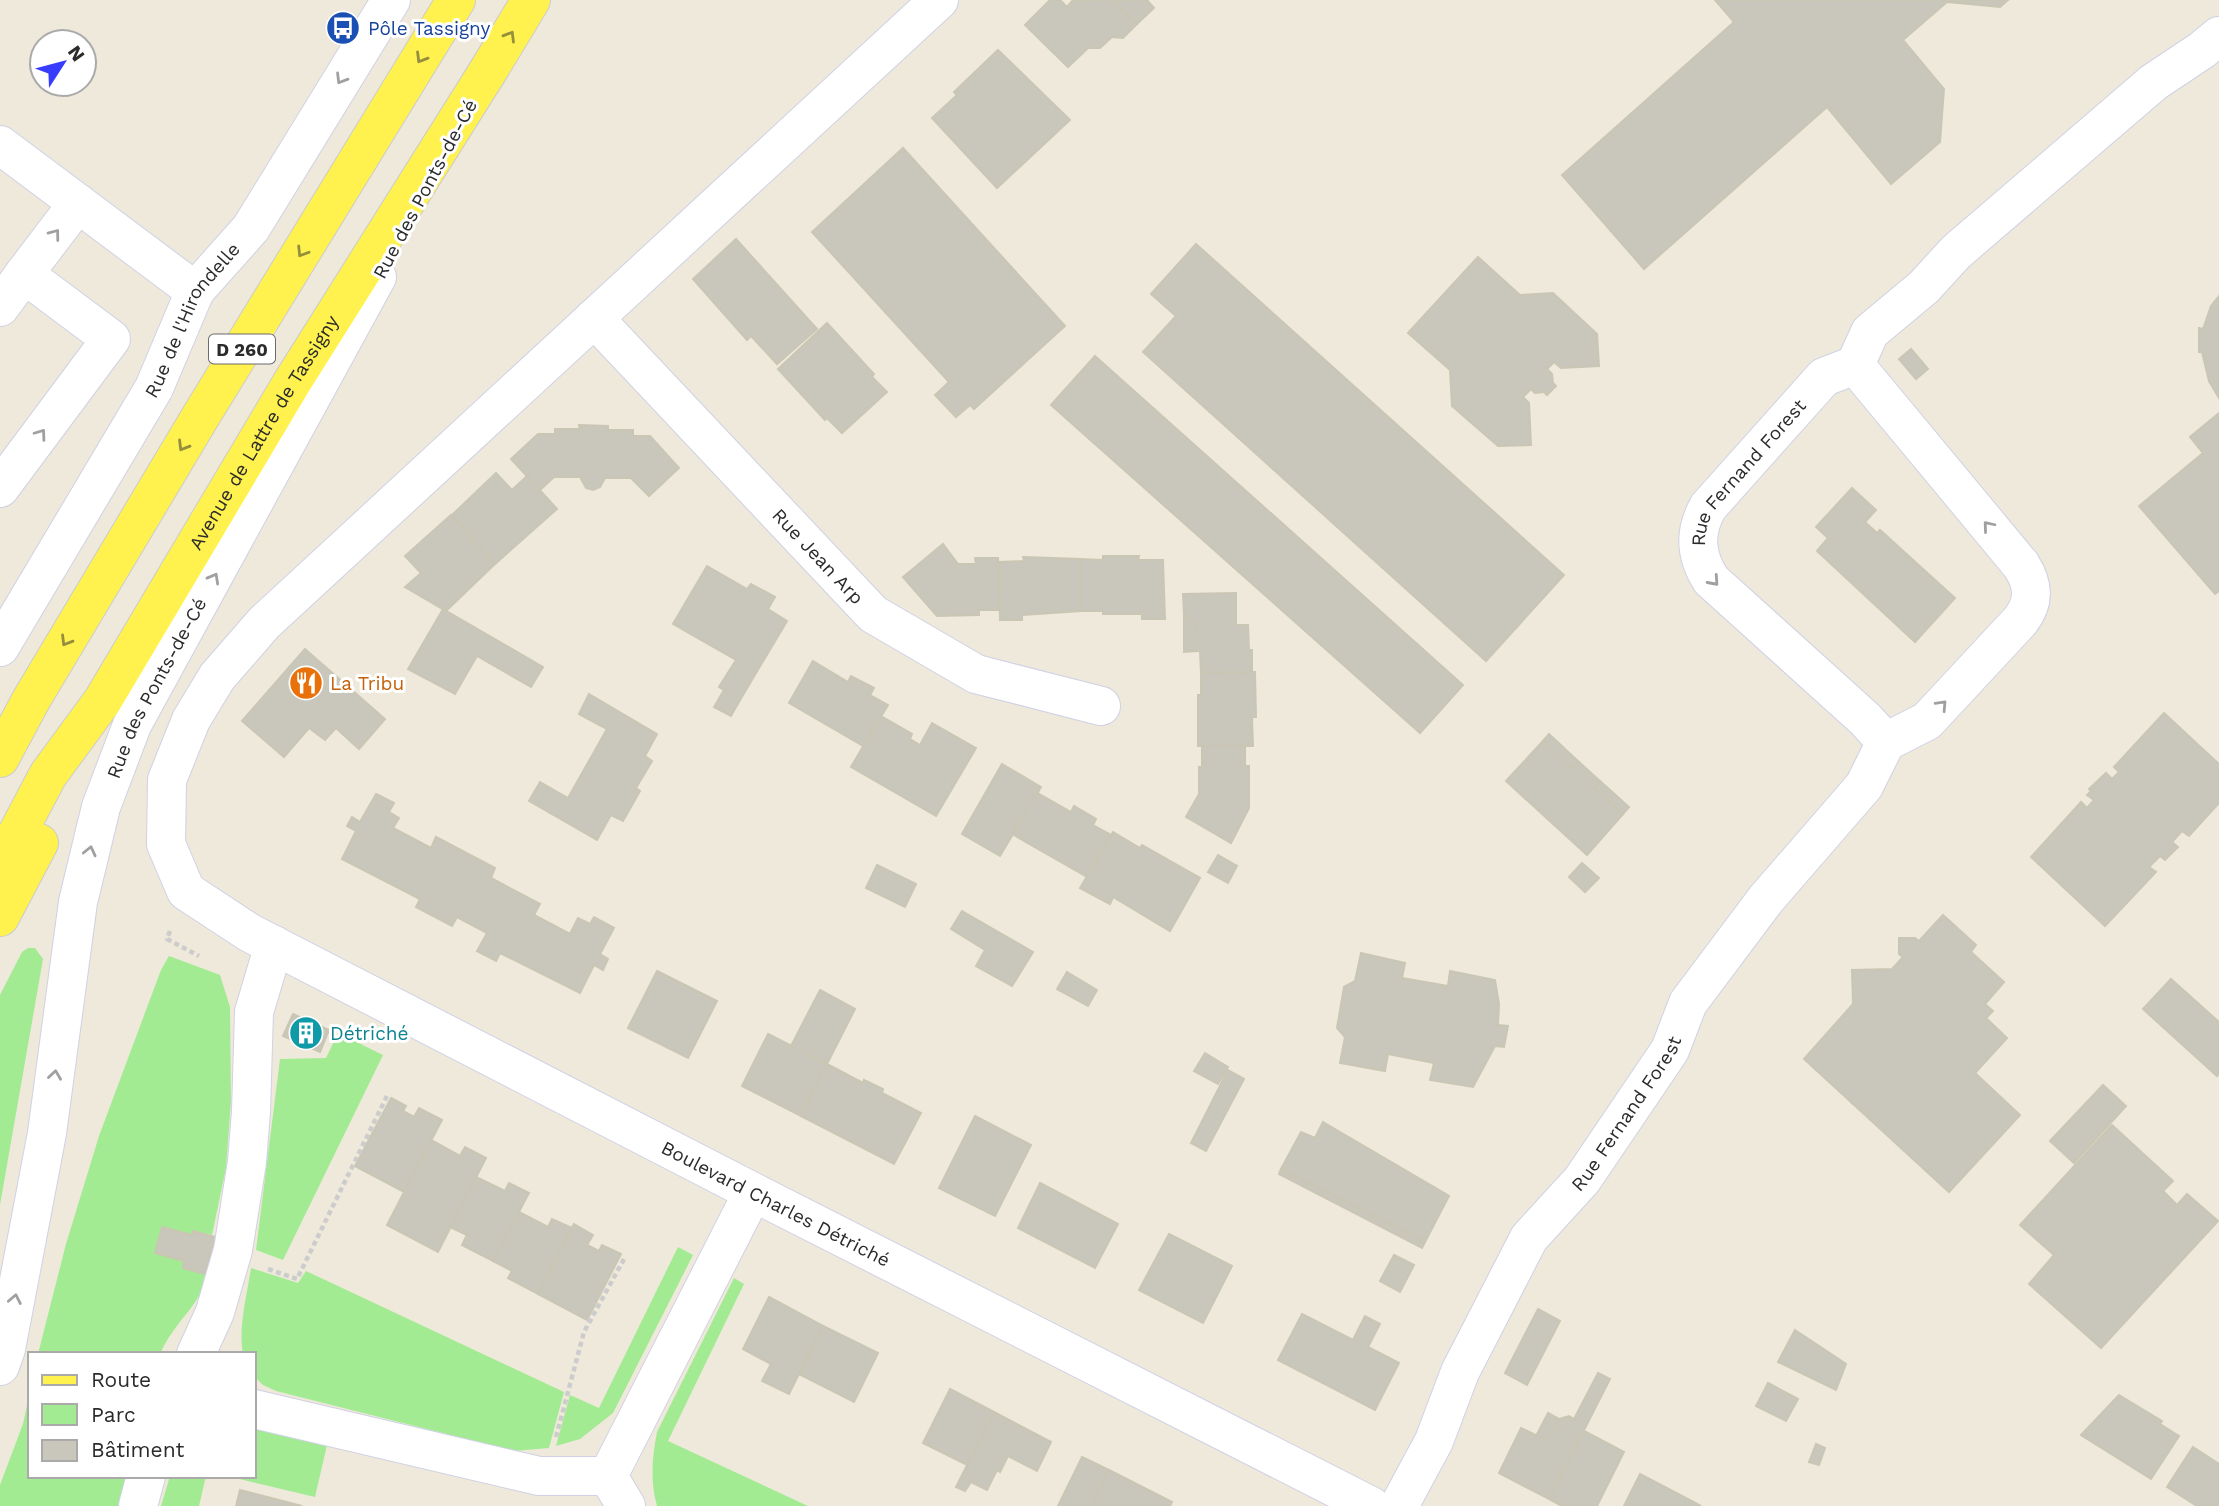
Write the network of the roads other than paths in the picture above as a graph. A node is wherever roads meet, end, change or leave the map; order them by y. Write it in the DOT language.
graph roads {
  1 [pos="391,0"];
  2 [pos="456,0"];
  3 [pos="531,0"];
  4 [pos="939,0"];
  5 [pos="2219,36"];
  6 [pos="488,71"];
  7 [pos="0,145"];
  8 [pos="78,203"];
  9 [pos="24,274"];
  10 [pos="195,291"];
  11 [pos="0,307"];
  12 [pos="594,318"];
  13 [pos="1855,365"];
  14 [pos="0,488"];
  15 [pos="0,647"];
  16 [pos="103,700"];
  17 [pos="1101,706"];
  18 [pos="1886,742"];
  19 [pos="0,758"];
  20 [pos="0,866"];
  21 [pos="0,917"];
  22 [pos="274,945"];
  23 [pos="753,1192"];
  24 [pos="197,1352"];
  25 [pos="0,1366"];
  26 [pos="256,1409"];
  27 [pos="145,1478"];
  28 [pos="617,1491"];
  29 [pos="138,1506"];
  30 [pos="1371,1506"];
  31 [pos="1399,1506"];
  1 -- 10 [label="street, Rue de l'Hirondelle, one-way"];
  2 -- 19 [label="main road, D 260, one-way"];
  6 -- 3 [label="main road, Avenue de Lattre de Tassigny / D 260, one-way"];
  4 -- 12 [label="street"];
  5 -- 13 [label="street"];
  6 -- 16 [label="main road, Avenue de Lattre de Tassigny / D 260"];
  25 -- 6 [label="street, Rue des Ponts-de-Cé, one-way"];
  7 -- 8 [label="street"];
  9 -- 8 [label="street, one-way"];
  8 -- 10 [label="street"];
  9 -- 11 [label="street"];
  14 -- 9 [label="street, one-way"];
  10 -- 15 [label="street, Rue de l'Hirondelle"];
  12 -- 17 [label="street, Rue Jean Arp"];
  12 -- 22 [label="street, Boulevard Charles Détriché"];
  18 -- 13 [label="street, one-way"];
  13 -- 18 [label="street, Rue Fernand Forest, one-way"];
  16 -- 20 [label="main road, Avenue de Lattre de Tassigny / D 260"];
  16 -- 21 [label="main road, D 260"];
  18 -- 31 [label="street, Rue Fernand Forest"];
  22 -- 23 [label="street, Boulevard Charles Détriché"];
  22 -- 24 [label="street"];
  23 -- 28 [label="street"];
  23 -- 30 [label="street, Boulevard Charles Détriché"];
  26 -- 28 [label="street"];
  27 -- 29 [label="street"];
}
